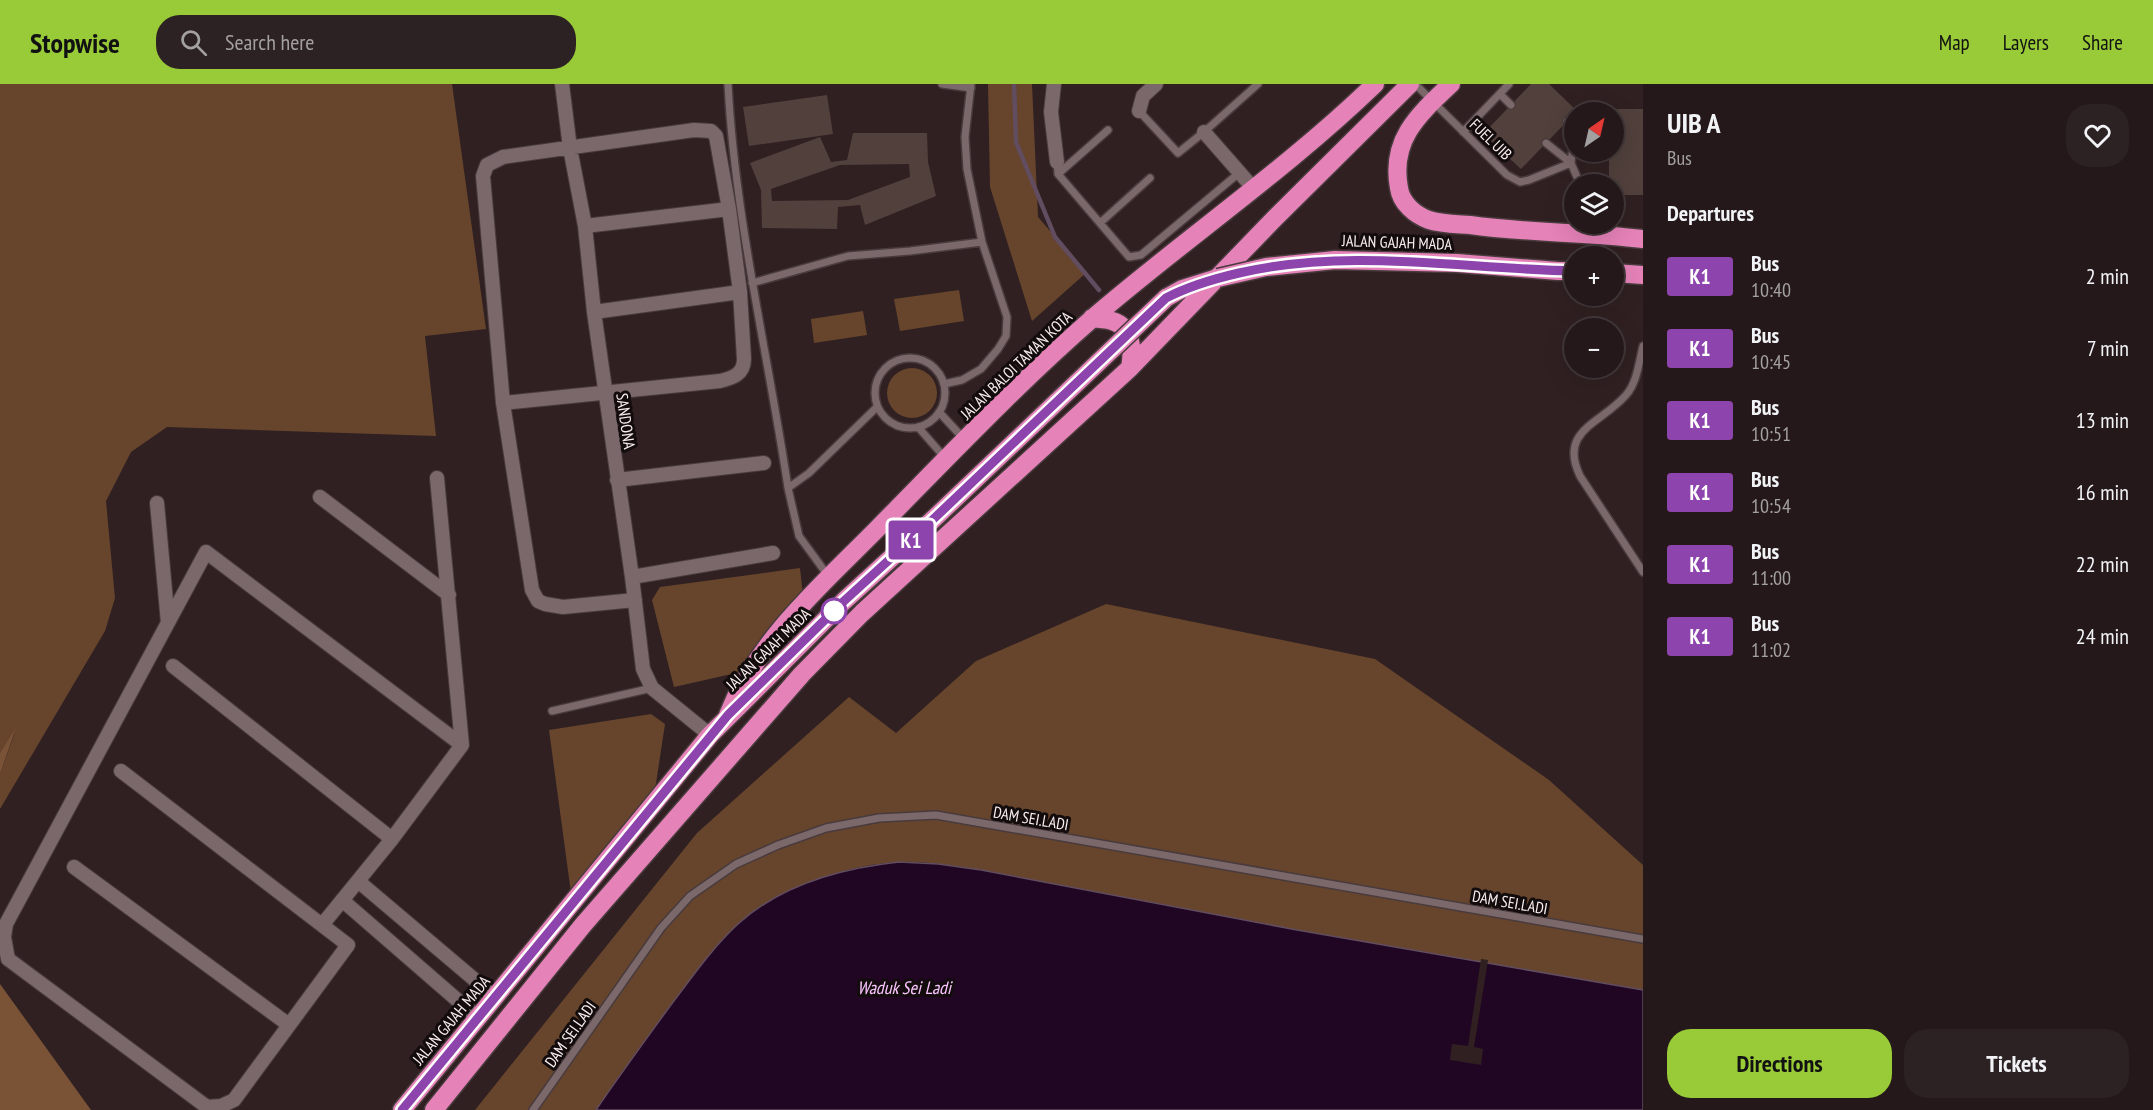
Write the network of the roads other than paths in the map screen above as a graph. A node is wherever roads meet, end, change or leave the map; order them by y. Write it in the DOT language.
graph roads {
  1 [pos="562,84"];
  2 [pos="728,84"];
  3 [pos="942,84"];
  4 [pos="1054,84"];
  5 [pos="1156,84"];
  6 [pos="1258,84"];
  7 [pos="1375,84"];
  8 [pos="1410,84"];
  9 [pos="1415,84"];
  10 [pos="1451,84"];
  11 [pos="1509,84"];
  12 [pos="971,86"];
  13 [pos="1500,94"];
  14 [pos="1432,101"];
  15 [pos="1511,105"];
  16 [pos="1139,111"];
  17 [pos="1108,130"];
  18 [pos="1204,132"];
  19 [pos="1463,132"];
  20 [pos="1546,142"];
  21 [pos="570,148"];
  22 [pos="1570,163"];
  23 [pos="1058,168"];
  24 [pos="1239,172"];
  25 [pos="1575,174"];
  26 [pos="1150,178"];
  27 [pos="1254,189"];
  28 [pos="729,209"];
  29 [pos="1100,223"];
  30 [pos="585,226"];
  31 [pos="1564,228"];
  32 [pos="1622,234"];
  33 [pos="1643,238"];
  34 [pos="982,242"];
  35 [pos="1564,271"];
  36 [pos="1624,274"];
  37 [pos="1643,275"];
  38 [pos="752,283"];
  39 [pos="740,292"];
  40 [pos="594,312"];
  41 [pos="1092,318"];
  42 [pos="1643,346"];
  43 [pos="1130,368"];
  44 [pos="944,384"];
  45 [pos="606,394"];
  46 [pos="503,403"];
  47 [pos="877,407"];
  48 [pos="939,412"];
  49 [pos="918,427"];
  50 [pos="965,440"];
  51 [pos="946,459"];
  52 [pos="764,464"];
  53 [pos="437,478"];
  54 [pos="617,480"];
  55 [pos="788,488"];
  56 [pos="320,497"];
  57 [pos="157,502"];
  58 [pos="773,553"];
  59 [pos="1643,572"];
  60 [pos="632,577"];
  61 [pos="829,578"];
  62 [pos="449,596"];
  63 [pos="635,600"];
  64 [pos="168,622"];
  65 [pos="173,666"];
  66 [pos="652,687"];
  67 [pos="552,711"];
  68 [pos="728,715"];
  69 [pos="710,735"];
  70 [pos="462,745"];
  71 [pos="121,771"];
  72 [pos="392,839"];
  73 [pos="74,867"];
  74 [pos="358,881"];
  75 [pos="342,900"];
  76 [pos="322,925"];
  77 [pos="1643,939"];
  78 [pos="495,997"];
  79 [pos="478,1018"];
  80 [pos="289,1025"];
  81 [pos="402,1110"];
  82 [pos="434,1110"];
  83 [pos="533,1110"];
  1 -- 21 [label="street, SANDONA"];
  2 -- 38 [label="lane"];
  3 -- 12 [label="lane"];
  4 -- 23 [label="street"];
  5 -- 16 [label="street"];
  6 -- 18 [label="lane"];
  7 -- 27 [label="highway, JALAN BALOI TAMAN KOTA"];
  8 -- 43 [label="highway"];
  9 -- 14 [label="lane, FUEL UIB"];
  10 -- 14 [label="highway"];
  11 -- 13 [label="lane"];
  12 -- 34 [label="lane"];
  13 -- 15 [label="lane"];
  13 -- 19 [label="lane"];
  14 -- 19 [label="lane, FUEL UIB"];
  14 -- 31 [label="highway"];
  16 -- 18 [label="lane"];
  17 -- 23 [label="lane"];
  18 -- 24 [label="street"];
  19 -- 22 [label="lane, FUEL UIB"];
  20 -- 22 [label="lane"];
  21 -- 28 [label="street"];
  21 -- 30 [label="street, SANDONA"];
  21 -- 46 [label="street"];
  22 -- 25 [label="lane"];
  23 -- 29 [label="lane"];
  24 -- 27 [label="street"];
  24 -- 29 [label="lane"];
  26 -- 29 [label="lane"];
  27 -- 41 [label="highway, JALAN BALOI TAMAN KOTA"];
  28 -- 30 [label="street"];
  28 -- 39 [label="street"];
  30 -- 40 [label="street, SANDONA"];
  32 -- 33 [label="highway"];
  34 -- 38 [label="lane"];
  34 -- 44 [label="lane"];
  35 -- 68 [label="highway, JALAN GAJAH MADA, bridge"];
  36 -- 37 [label="highway"];
  38 -- 55 [label="lane"];
  39 -- 40 [label="street"];
  39 -- 45 [label="street"];
  40 -- 45 [label="street, SANDONA"];
  41 -- 43 [label="highway"];
  41 -- 50 [label="highway, JALAN BALOI TAMAN KOTA"];
  42 -- 59 [label="lane"];
  43 -- 82 [label="highway"];
  44 -- 47 [label="lane"];
  44 -- 48 [label="lane"];
  45 -- 46 [label="street"];
  45 -- 54 [label="street, SANDONA"];
  46 -- 63 [label="street"];
  47 -- 49 [label="lane"];
  47 -- 55 [label="lane"];
  48 -- 49 [label="lane"];
  48 -- 50 [label="lane"];
  49 -- 51 [label="lane"];
  50 -- 51 [label="highway, JALAN BALOI TAMAN KOTA"];
  51 -- 61 [label="highway, JALAN BALOI TAMAN KOTA"];
  52 -- 54 [label="street"];
  53 -- 62 [label="street"];
  54 -- 60 [label="street, SANDONA"];
  55 -- 61 [label="lane"];
  56 -- 62 [label="street"];
  57 -- 64 [label="street"];
  58 -- 60 [label="street"];
  60 -- 63 [label="street, SANDONA"];
  61 -- 68 [label="highway, JALAN BALOI TAMAN KOTA"];
  62 -- 70 [label="street"];
  63 -- 66 [label="street, SANDONA"];
  64 -- 70 [label="street"];
  64 -- 80 [label="street"];
  65 -- 72 [label="street"];
  66 -- 67 [label="lane"];
  66 -- 69 [label="street"];
  68 -- 69 [label="highway, JALAN GAJAH MADA"];
  69 -- 78 [label="highway, JALAN GAJAH MADA"];
  70 -- 72 [label="street"];
  71 -- 76 [label="street"];
  72 -- 74 [label="street"];
  73 -- 80 [label="street"];
  74 -- 75 [label="street"];
  74 -- 78 [label="street"];
  75 -- 76 [label="street"];
  75 -- 79 [label="street"];
  76 -- 80 [label="street"];
  77 -- 83 [label="lane, DAM SEI.LADI"];
  78 -- 79 [label="highway, JALAN GAJAH MADA"];
  79 -- 81 [label="highway, JALAN GAJAH MADA"];
}
